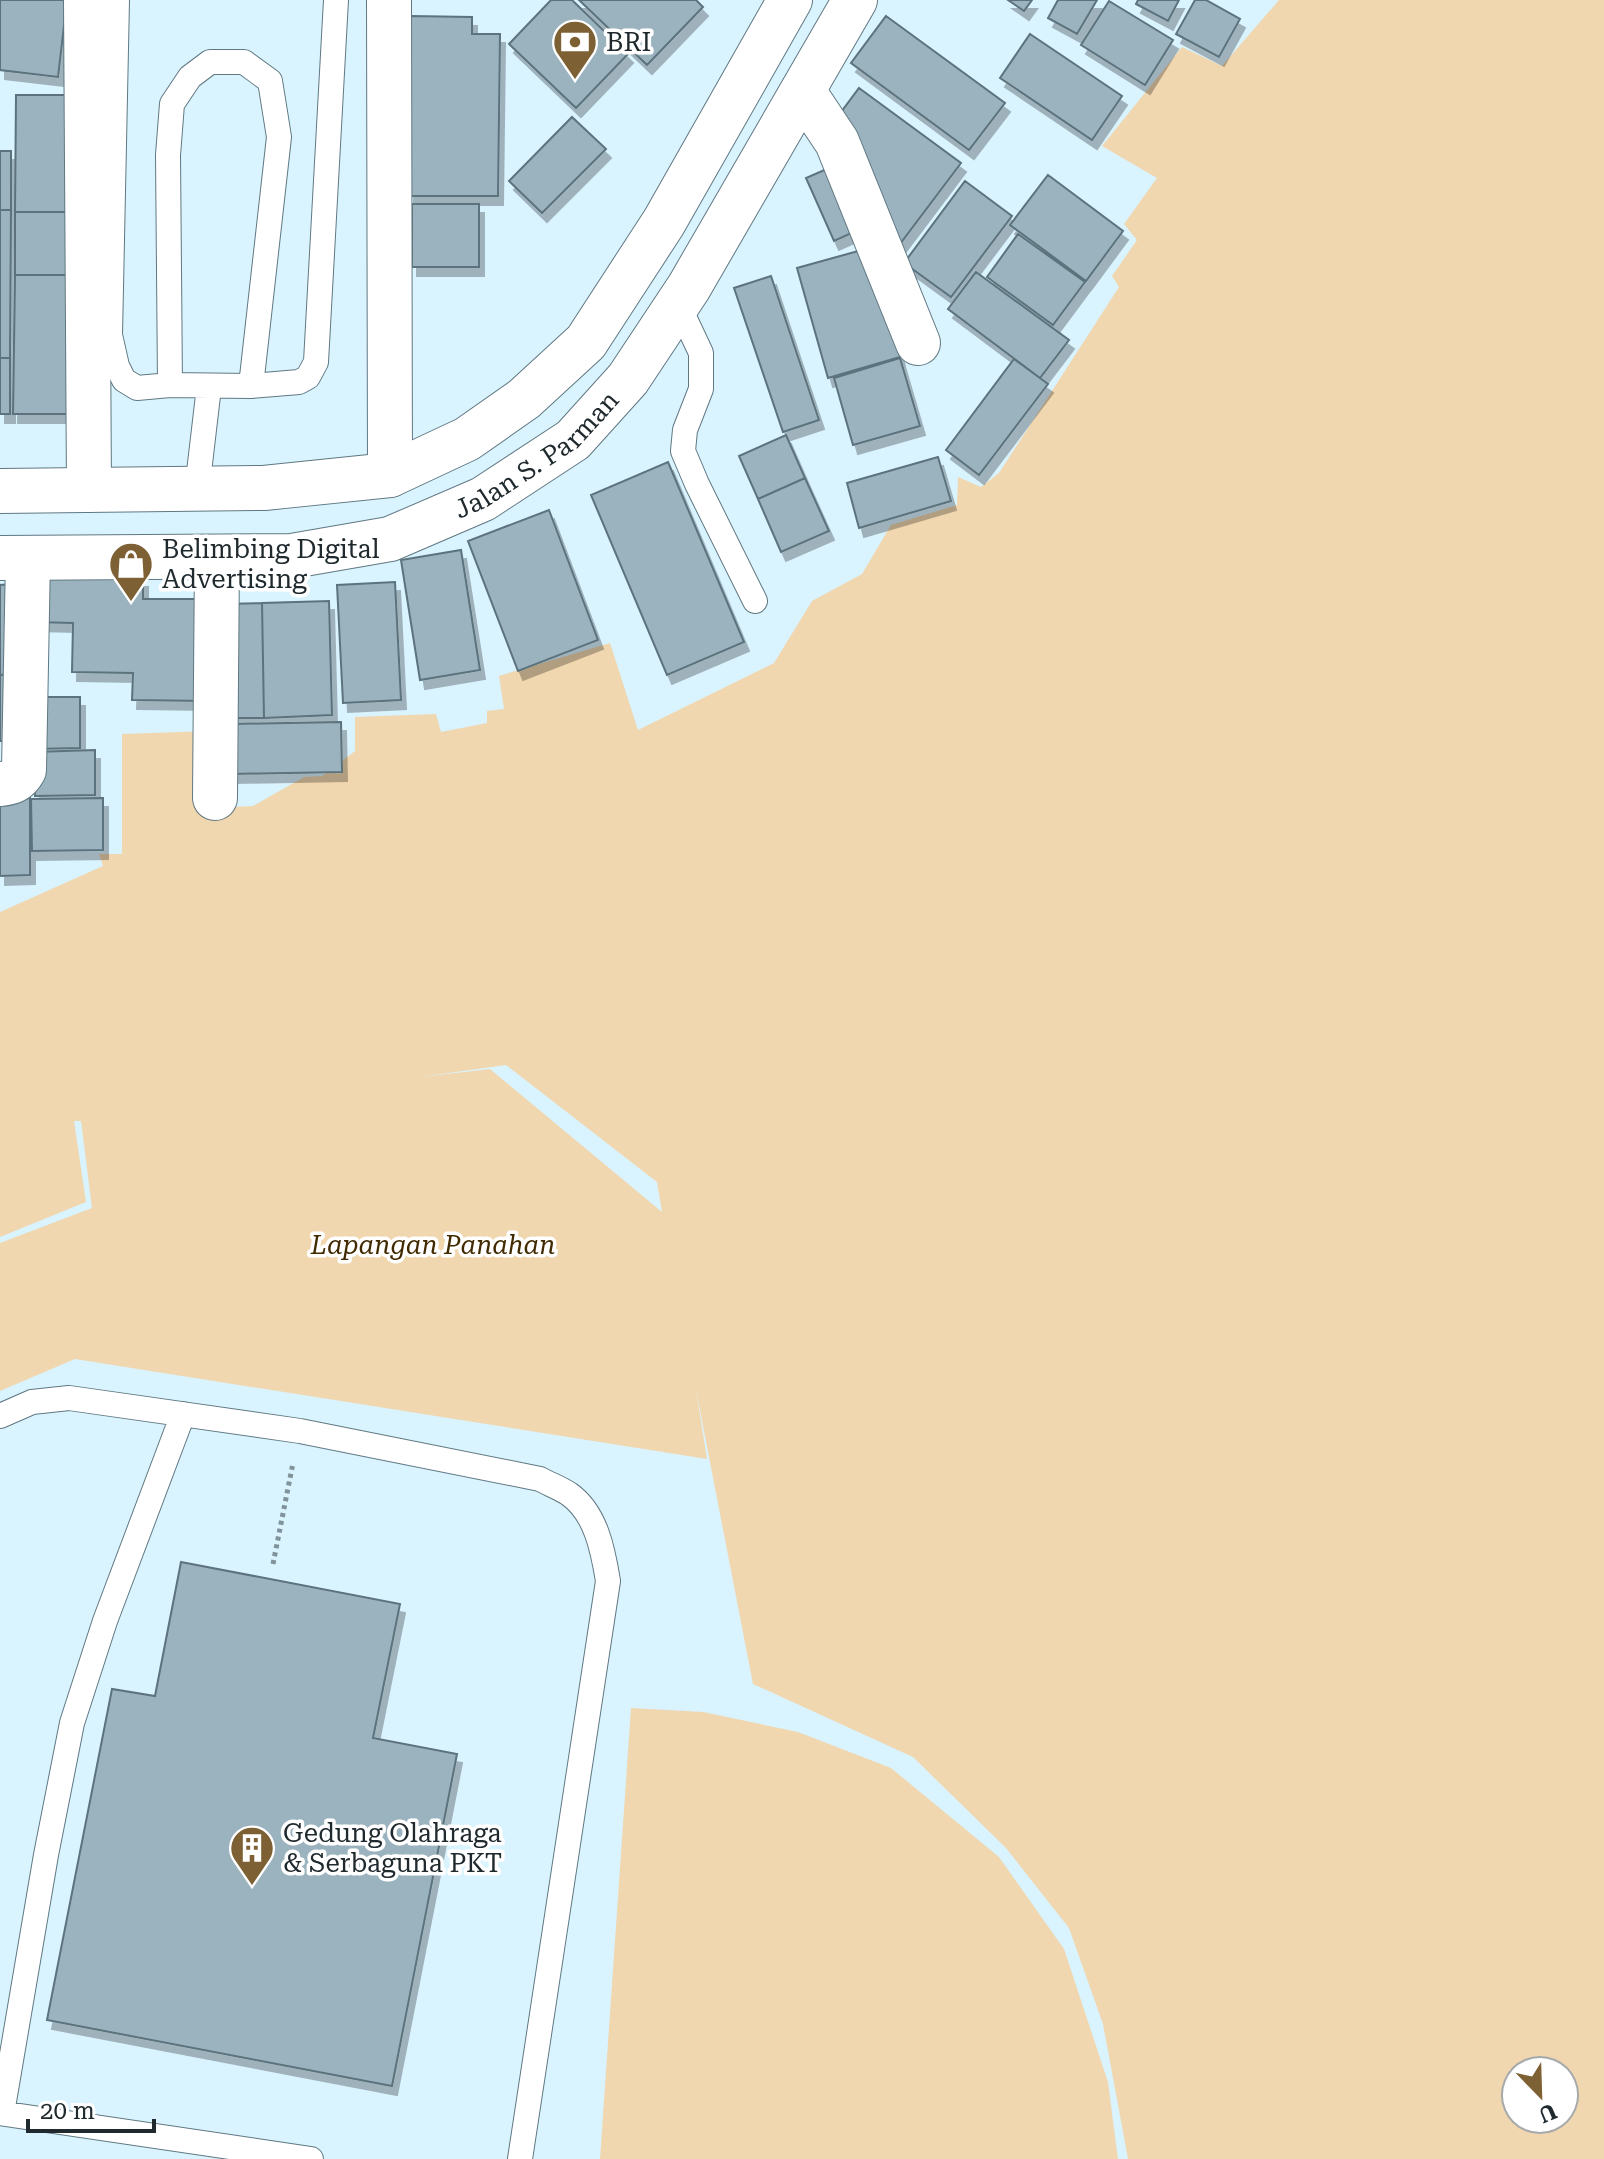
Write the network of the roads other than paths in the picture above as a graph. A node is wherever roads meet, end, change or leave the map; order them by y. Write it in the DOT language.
graph roads {
  1 [pos="86,0"];
  2 [pos="117,0"];
  3 [pos="336,0"];
  4 [pos="389,0"];
  5 [pos="790,0"];
  6 [pos="855,0"];
  7 [pos="803,91"];
  8 [pos="678,304"];
  9 [pos="918,343"];
  10 [pos="170,385"];
  11 [pos="251,386"];
  12 [pos="209,387"];
  13 [pos="390,475"];
  14 [pos="176,489"];
  15 [pos="89,490"];
  16 [pos="0,491"];
  17 [pos="217,557"];
  18 [pos="14,558"];
  19 [pos="155,558"];
  20 [pos="755,601"];
  21 [pos="0,784"];
  22 [pos="215,798"];
  23 [pos="183,1414"];
  24 [pos="0,1416"];
  25 [pos="1,2113"];
  26 [pos="311,2159"];
  27 [pos="520,2159"];
  1 -- 15 [label="main road"];
  2 -- 10 [label="lane"];
  3 -- 11 [label="lane"];
  4 -- 13 [label="main road"];
  5 -- 13 [label="main road, Jalan S. Parman"];
  6 -- 7 [label="main road, Jalan S. Parman"];
  7 -- 8 [label="main road, Jalan S. Parman"];
  7 -- 9 [label="main road"];
  8 -- 17 [label="main road, Jalan S. Parman"];
  8 -- 20 [label="lane"];
  10 -- 11 [label="lane"];
  10 -- 12 [label="lane"];
  11 -- 12 [label="lane"];
  12 -- 14 [label="lane"];
  13 -- 14 [label="main road, Jalan S. Parman"];
  14 -- 15 [label="main road, Jalan S. Parman"];
  14 -- 19 [label="main road"];
  15 -- 16 [label="main road, Jalan S. Parman"];
  17 -- 19 [label="main road, Jalan S. Parman"];
  17 -- 22 [label="main road"];
  18 -- 19 [label="main road, Jalan S. Parman"];
  18 -- 21 [label="main road"];
  23 -- 24 [label="lane"];
  23 -- 25 [label="lane"];
  23 -- 27 [label="lane"];
  25 -- 26 [label="lane"];
}
